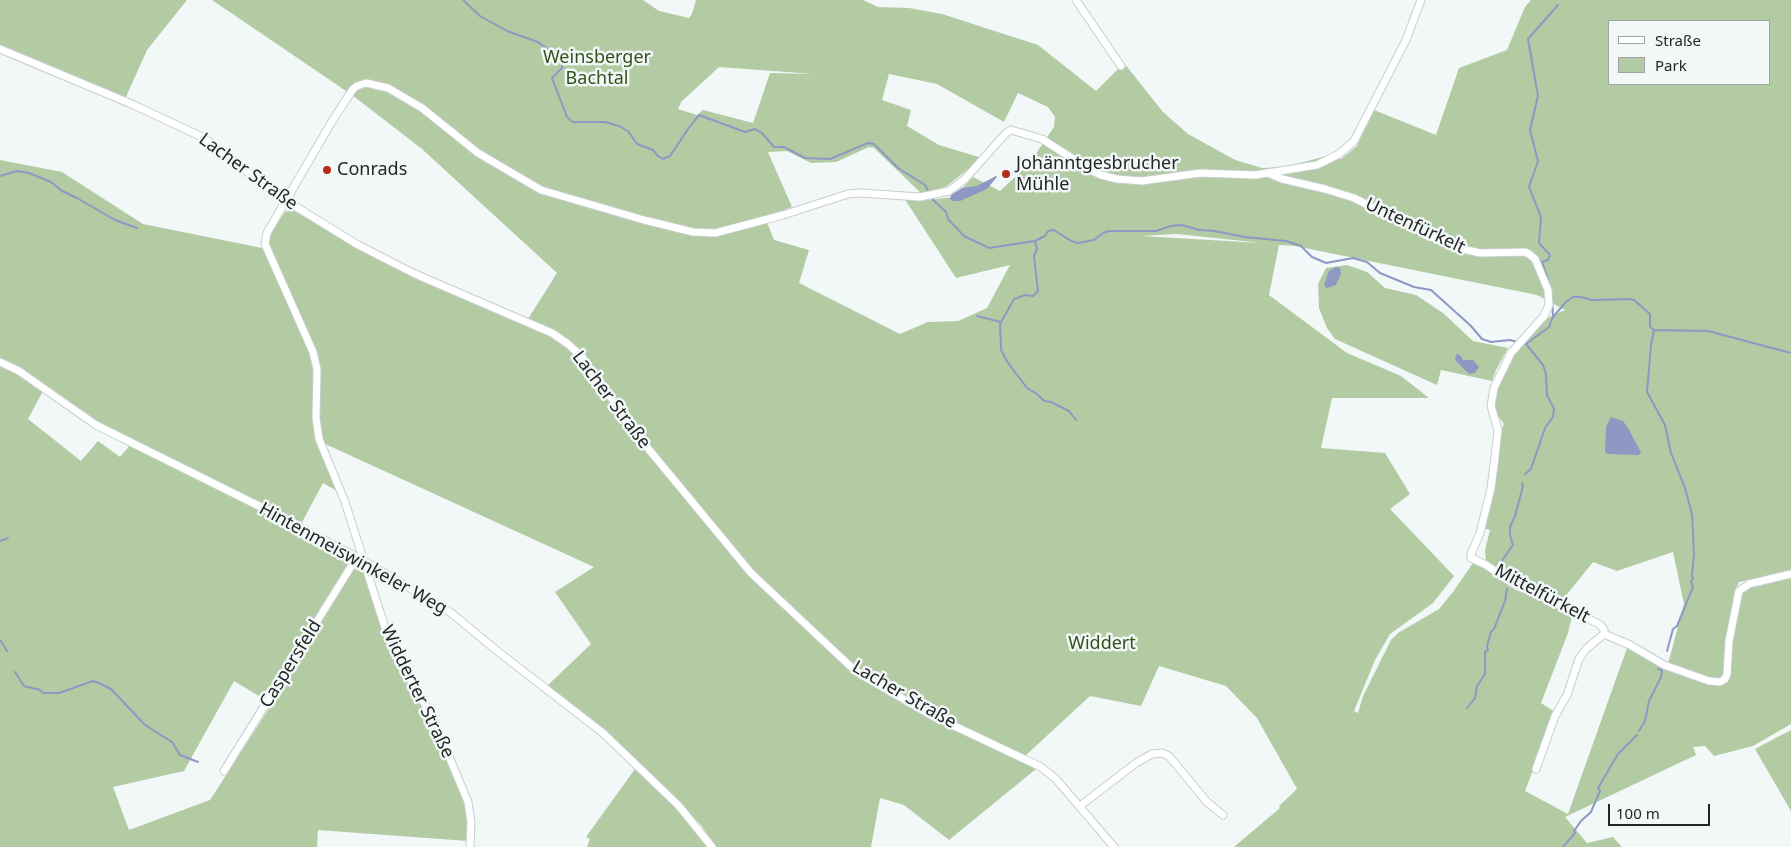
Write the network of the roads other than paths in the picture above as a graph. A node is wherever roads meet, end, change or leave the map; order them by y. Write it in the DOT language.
graph roads {
  1 [pos="1076,0"];
  2 [pos="1421,0"];
  3 [pos="0,49"];
  4 [pos="1121,66"];
  5 [pos="1269,174"];
  6 [pos="286,202"];
  7 [pos="0,362"];
  8 [pos="360,558"];
  9 [pos="1472,560"];
  10 [pos="1791,574"];
  11 [pos="1604,634"];
  12 [pos="1536,768"];
  13 [pos="224,770"];
  14 [pos="1080,806"];
  15 [pos="1223,814"];
  16 [pos="470,847"];
  17 [pos="712,847"];
  18 [pos="1114,847"];
  1 -- 4 [label="street"];
  2 -- 5 [label="street"];
  3 -- 6 [label="street, Lacher Straße"];
  5 -- 6 [label="street"];
  5 -- 9 [label="street, Untenfürkelt"];
  6 -- 8 [label="street, Widderter Straße"];
  6 -- 14 [label="street, Lacher Straße"];
  7 -- 8 [label="street, Hintenmeiswinkeler Weg"];
  8 -- 13 [label="street, Caspersfeld"];
  8 -- 16 [label="street, Widderter Straße"];
  8 -- 17 [label="street, Hintenmeiswinkeler Weg"];
  9 -- 11 [label="street, Mittelfürkelt"];
  10 -- 11 [label="street, Mittelfürkelt"];
  11 -- 12 [label="street, Mittelfürkelt"];
  14 -- 15 [label="street"];
  14 -- 18 [label="street, Lacher Straße"];
}
